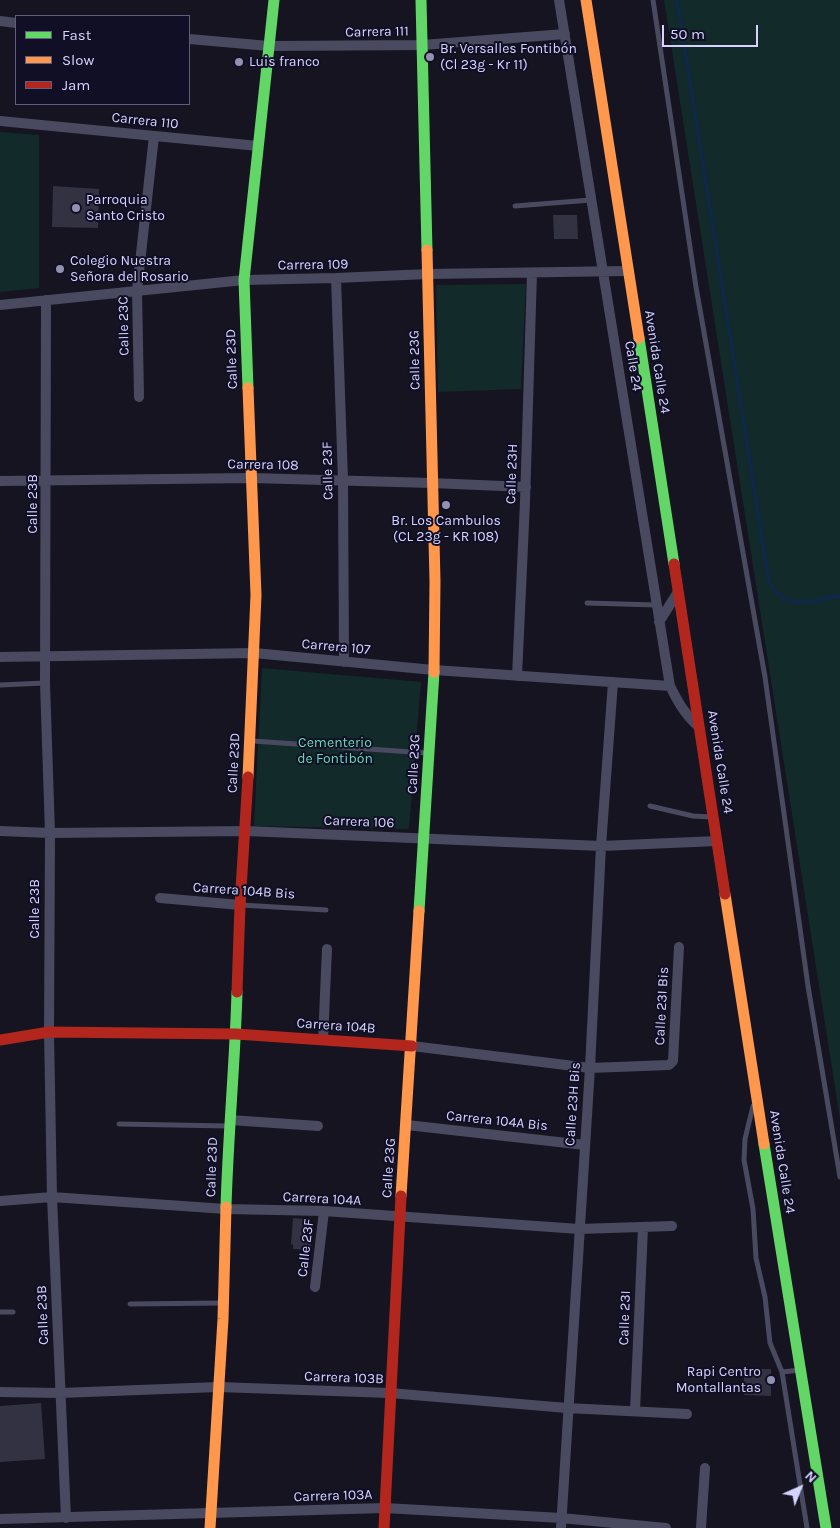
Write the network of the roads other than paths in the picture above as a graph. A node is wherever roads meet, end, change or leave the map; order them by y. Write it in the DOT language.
graph roads {
  1 [pos="274,0"];
  2 [pos="421,0"];
  3 [pos="559,0"];
  4 [pos="586,0"];
  5 [pos="653,0"];
  6 [pos="0,21"];
  7 [pos="15,22"];
  8 [pos="564,34"];
  9 [pos="190,39"];
  10 [pos="422,45"];
  11 [pos="269,46"];
  12 [pos="0,120"];
  13 [pos="154,136"];
  14 [pos="258,146"];
  15 [pos="591,200"];
  16 [pos="515,206"];
  17 [pos="628,271"];
  18 [pos="603,272"];
  19 [pos="532,273"];
  20 [pos="428,274"];
  21 [pos="336,278"];
  22 [pos="244,280"];
  23 [pos="137,290"];
  24 [pos="46,300"];
  25 [pos="0,305"];
  26 [pos="139,396"];
  27 [pos="252,478"];
  28 [pos="46,480"];
  29 [pos="343,480"];
  30 [pos="0,481"];
  31 [pos="432,483"];
  32 [pos="526,487"];
  33 [pos="678,592"];
  34 [pos="587,603"];
  35 [pos="656,605"];
  36 [pos="659,622"];
  37 [pos="254,654"];
  38 [pos="46,656"];
  39 [pos="0,657"];
  40 [pos="344,662"];
  41 [pos="434,670"];
  42 [pos="517,676"];
  43 [pos="613,682"];
  44 [pos="46,683"];
  45 [pos="0,684"];
  46 [pos="670,686"];
  47 [pos="699,727"];
  48 [pos="250,740"];
  49 [pos="430,753"];
  50 [pos="650,806"];
  51 [pos="714,818"];
  52 [pos="0,831"];
  53 [pos="246,831"];
  54 [pos="50,834"];
  55 [pos="425,838"];
  56 [pos="717,841"];
  57 [pos="601,846"];
  58 [pos="160,898"];
  59 [pos="240,905"];
  60 [pos="326,910"];
  61 [pos="679,947"];
  62 [pos="327,949"];
  63 [pos="49,1032"];
  64 [pos="236,1034"];
  65 [pos="0,1040"];
  66 [pos="323,1040"];
  67 [pos="412,1046"];
  68 [pos="669,1065"];
  69 [pos="590,1068"];
  70 [pos="756,1093"];
  71 [pos="229,1123"];
  72 [pos="118,1124"];
  73 [pos="407,1124"];
  74 [pos="318,1126"];
  75 [pos="584,1145"];
  76 [pos="840,1177"];
  77 [pos="52,1197"];
  78 [pos="0,1201"];
  79 [pos="226,1208"];
  80 [pos="324,1212"];
  81 [pos="400,1217"];
  82 [pos="672,1226"];
  83 [pos="643,1227"];
  84 [pos="579,1229"];
  85 [pos="315,1288"];
  86 [pos="223,1303"];
  87 [pos="130,1304"];
  88 [pos="0,1312"];
  89 [pos="13,1312"];
  90 [pos="801,1370"];
  91 [pos="782,1372"];
  92 [pos="218,1387"];
  93 [pos="0,1392"];
  94 [pos="60,1393"];
  95 [pos="390,1393"];
  96 [pos="567,1408"];
  97 [pos="635,1411"];
  98 [pos="687,1414"];
  99 [pos="704,1468"];
  100 [pos="385,1508"];
  101 [pos="211,1513"];
  102 [pos="66,1518"];
  103 [pos="0,1519"];
  104 [pos="561,1523"];
  105 [pos="210,1528"];
  106 [pos="384,1528"];
  107 [pos="666,1528"];
  108 [pos="700,1528"];
  109 [pos="807,1528"];
  110 [pos="826,1528"];
  1 -- 11 [label="street, Calle 23D"];
  2 -- 10 [label="street, Calle 23G"];
  3 -- 8 [label="street, Calle 24"];
  4 -- 17 [label="street, Avenida Calle 24"];
  5 -- 76 [label="lane"];
  6 -- 7 [label="street"];
  8 -- 10 [label="street, Carrera 111"];
  8 -- 15 [label="street, Calle 24"];
  9 -- 11 [label="street, Carrera 111"];
  10 -- 11 [label="street, Carrera 111"];
  10 -- 20 [label="street, Calle 23G"];
  11 -- 14 [label="street, Calle 23D"];
  12 -- 13 [label="street, Carrera 110"];
  13 -- 14 [label="street, Carrera 110"];
  13 -- 23 [label="street, Calle 23C"];
  14 -- 22 [label="street, Calle 23D"];
  15 -- 16 [label="lane"];
  15 -- 18 [label="street, Calle 24"];
  17 -- 18 [label="street, Carrera 109"];
  17 -- 33 [label="street, Avenida Calle 24"];
  18 -- 19 [label="street, Carrera 109"];
  18 -- 35 [label="street, Calle 24"];
  19 -- 20 [label="street, Carrera 109"];
  19 -- 32 [label="street, Calle 23H"];
  20 -- 21 [label="street, Carrera 109"];
  20 -- 31 [label="street, Calle 23G"];
  21 -- 22 [label="street, Carrera 109"];
  21 -- 29 [label="street, Calle 23F"];
  22 -- 23 [label="street, Carrera 109"];
  22 -- 27 [label="street, Calle 23D"];
  23 -- 24 [label="street, Carrera 109"];
  23 -- 26 [label="street, Calle 23C"];
  24 -- 25 [label="street, Carrera 109"];
  24 -- 28 [label="street, Calle 23B"];
  27 -- 28 [label="street, Carrera 108"];
  27 -- 29 [label="street, Carrera 108"];
  27 -- 37 [label="street, Calle 23D"];
  28 -- 30 [label="street, Carrera 108"];
  28 -- 38 [label="street, Calle 23B"];
  29 -- 31 [label="street, Carrera 108"];
  29 -- 40 [label="street, Calle 23F"];
  31 -- 32 [label="street, Carrera 108"];
  31 -- 41 [label="street, Calle 23G"];
  32 -- 42 [label="street, Calle 23H"];
  33 -- 36 [label="street"];
  33 -- 47 [label="street, Avenida Calle 24"];
  34 -- 35 [label="lane"];
  35 -- 36 [label="street, Calle 24"];
  36 -- 46 [label="street, Calle 24"];
  37 -- 38 [label="street, Carrera 107"];
  37 -- 40 [label="street, Carrera 107"];
  37 -- 48 [label="street, Calle 23D"];
  38 -- 39 [label="street, Carrera 107"];
  38 -- 44 [label="street, Calle 23B"];
  40 -- 41 [label="street, Carrera 107"];
  41 -- 42 [label="street, Carrera 107"];
  41 -- 49 [label="street, Calle 23G"];
  42 -- 43 [label="street, Carrera 107"];
  43 -- 46 [label="street, Carrera 107"];
  43 -- 57 [label="street, Calle 23H Bis"];
  44 -- 45 [label="lane"];
  44 -- 54 [label="street, Calle 23B"];
  46 -- 47 [label="street, Calle 24"];
  47 -- 51 [label="street, Avenida Calle 24"];
  48 -- 49 [label="lane"];
  48 -- 53 [label="street, Calle 23D"];
  49 -- 55 [label="street, Calle 23G"];
  50 -- 51 [label="lane"];
  51 -- 56 [label="street, Avenida Calle 24"];
  52 -- 54 [label="street, Carrera 106"];
  53 -- 54 [label="street, Carrera 106"];
  53 -- 55 [label="street, Carrera 106"];
  53 -- 59 [label="street, Calle 23D"];
  54 -- 63 [label="street, Calle 23B"];
  55 -- 57 [label="street, Carrera 106"];
  55 -- 67 [label="street, Calle 23G"];
  56 -- 57 [label="street, Carrera 106"];
  56 -- 70 [label="street, Avenida Calle 24"];
  57 -- 69 [label="street, Calle 23H Bis"];
  58 -- 59 [label="street, Carrera 104B Bis"];
  59 -- 60 [label="lane, Carrera 104B Bis"];
  59 -- 64 [label="street, Calle 23D"];
  61 -- 68 [label="street, Calle 23I Bis"];
  62 -- 66 [label="street"];
  63 -- 64 [label="street, Carrera 104B"];
  63 -- 65 [label="street, Carrera 104B"];
  63 -- 77 [label="street, Calle 23B"];
  64 -- 66 [label="street, Carrera 104B"];
  64 -- 71 [label="street, Calle 23D"];
  66 -- 67 [label="street, Carrera 104B"];
  67 -- 69 [label="street, Carrera 104B"];
  67 -- 73 [label="street, Calle 23G"];
  68 -- 69 [label="street, Carrera 104B"];
  69 -- 75 [label="street, Calle 23H Bis"];
  70 -- 90 [label="street, Avenida Calle 24"];
  70 -- 91 [label="lane"];
  71 -- 72 [label="lane"];
  71 -- 74 [label="street"];
  71 -- 79 [label="street, Calle 23D"];
  73 -- 75 [label="street, Carrera 104A Bis"];
  73 -- 81 [label="street, Calle 23G"];
  75 -- 84 [label="street, Calle 23H Bis"];
  77 -- 78 [label="street, Carrera 104A"];
  77 -- 79 [label="street, Carrera 104A"];
  77 -- 94 [label="street, Calle 23B"];
  79 -- 80 [label="street, Carrera 104A"];
  79 -- 86 [label="street, Calle 23D"];
  80 -- 81 [label="street, Carrera 104A"];
  80 -- 85 [label="street, Calle 23F"];
  81 -- 84 [label="street, Carrera 104A"];
  81 -- 95 [label="street, Calle 23G"];
  82 -- 83 [label="street, Carrera 104A"];
  83 -- 84 [label="street, Carrera 104A"];
  83 -- 97 [label="street, Calle 23I"];
  84 -- 96 [label="street, Calle 23H Bis"];
  86 -- 87 [label="lane"];
  86 -- 92 [label="street, Calle 23D"];
  88 -- 89 [label="lane"];
  90 -- 91 [label="lane"];
  90 -- 110 [label="street, Avenida Calle 24"];
  91 -- 109 [label="lane"];
  92 -- 94 [label="street, Carrera 103B"];
  92 -- 95 [label="street, Carrera 103B"];
  92 -- 101 [label="street, Calle 23D"];
  93 -- 94 [label="street, Carrera 103B"];
  94 -- 102 [label="street, Calle 23B"];
  95 -- 96 [label="street, Carrera 103B"];
  95 -- 100 [label="street, Calle 23G"];
  96 -- 97 [label="street, Carrera 103B"];
  96 -- 104 [label="street, Calle 23H Bis"];
  97 -- 98 [label="street, Carrera 103B"];
  99 -- 108 [label="street"];
  100 -- 101 [label="street, Carrera 103A"];
  100 -- 104 [label="street, Carrera 103A"];
  100 -- 106 [label="street, Calle 23G"];
  101 -- 102 [label="street, Carrera 103A"];
  101 -- 105 [label="street, Calle 23D"];
  102 -- 103 [label="street, Carrera 103A"];
  104 -- 107 [label="street, Carrera 103A"];
}
